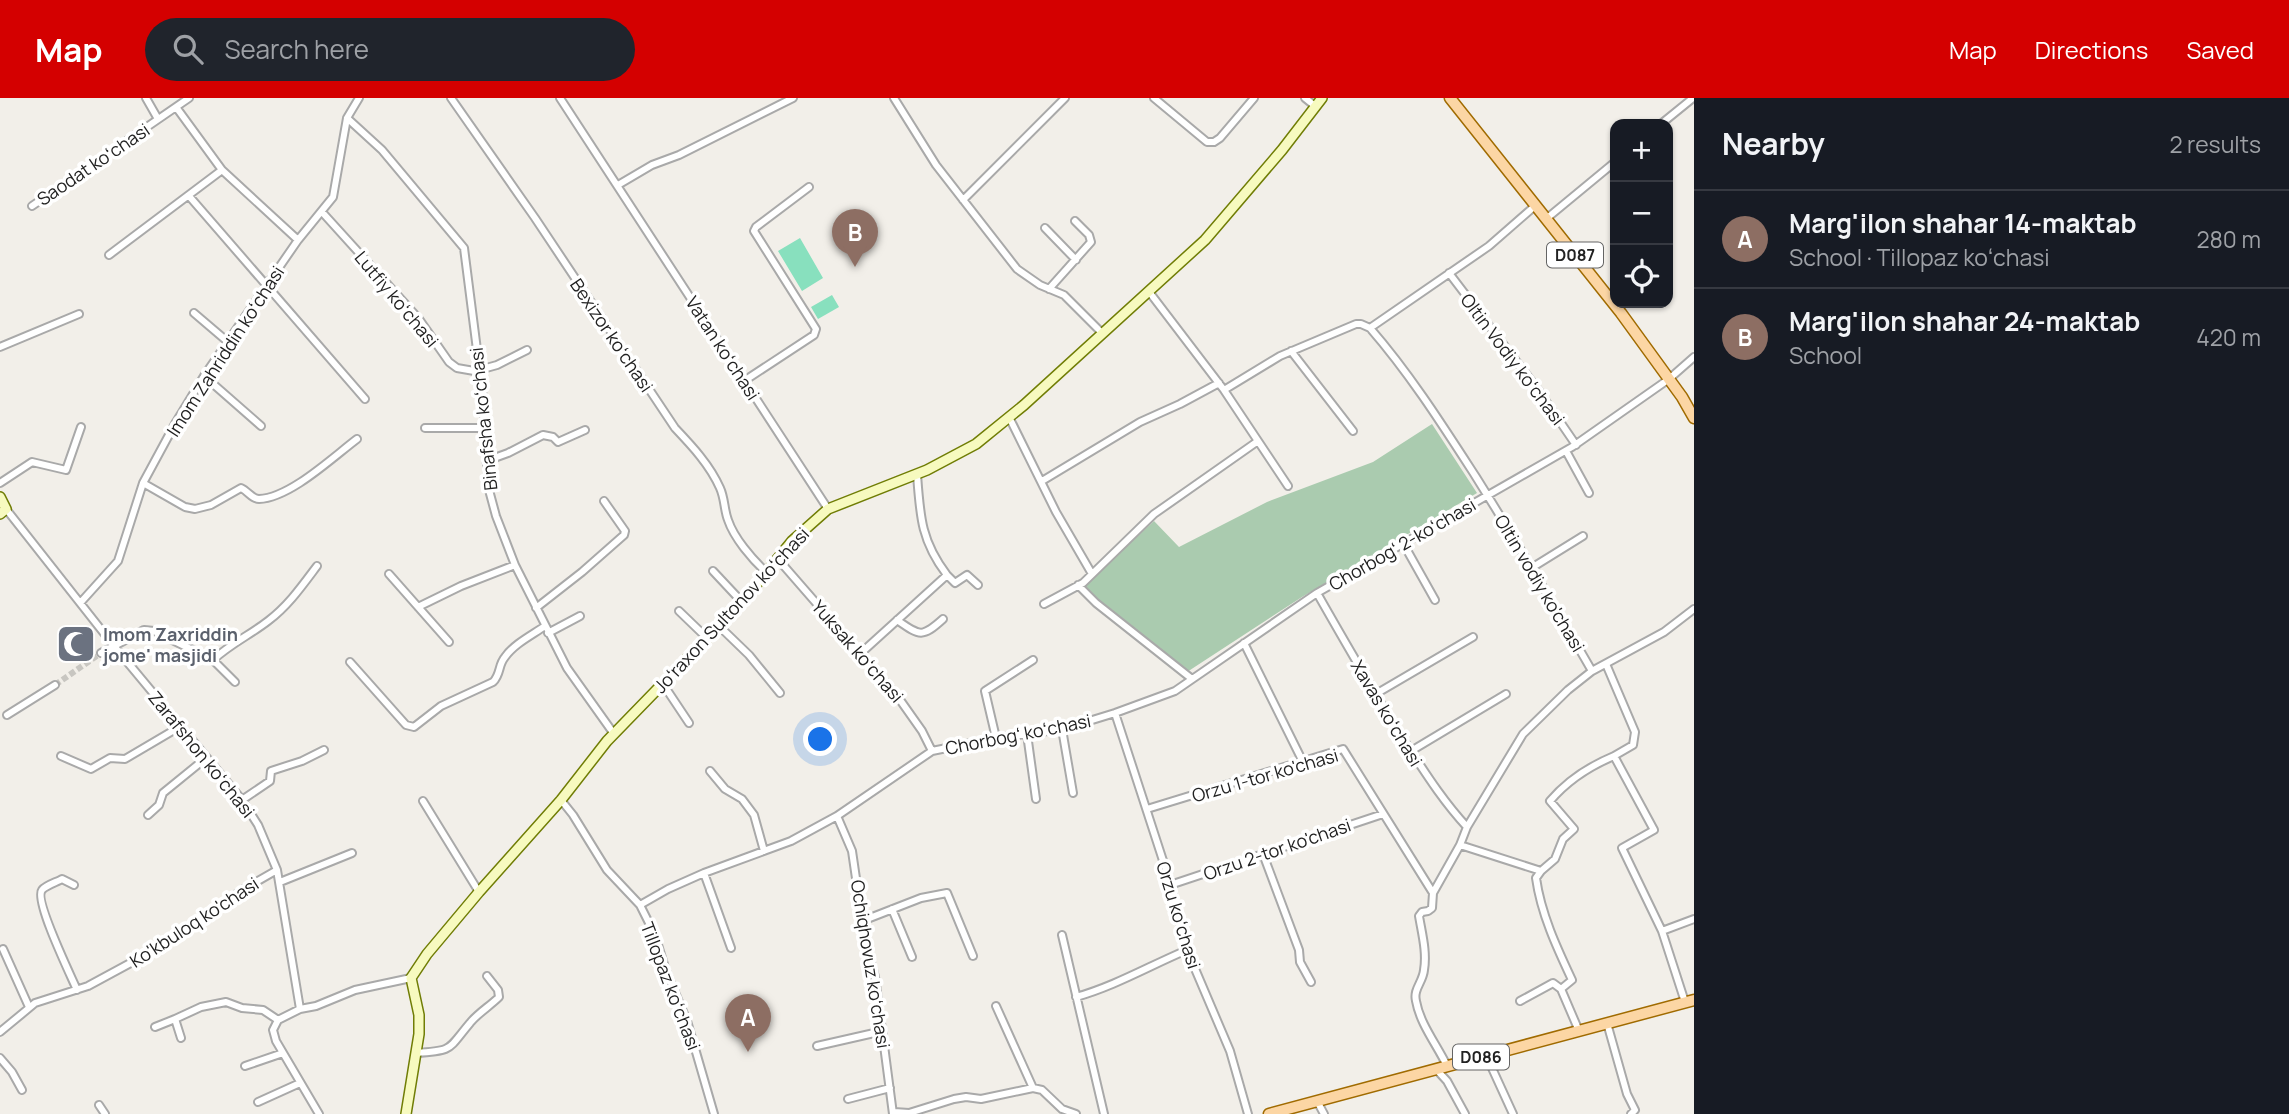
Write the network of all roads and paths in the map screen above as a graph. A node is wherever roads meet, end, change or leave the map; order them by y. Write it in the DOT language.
graph roads {
  1 [pos="146,98"];
  2 [pos="190,98"];
  3 [pos="359,98"];
  4 [pos="451,98"];
  5 [pos="560,98"];
  6 [pos="793,98"];
  7 [pos="894,98"];
  8 [pos="1065,98"];
  9 [pos="1154,98"];
  10 [pos="1254,98"];
  11 [pos="1305,98"];
  12 [pos="1322,98"];
  13 [pos="1450,98"];
  14 [pos="1693,98"];
  15 [pos="1315,106"];
  16 [pos="176,107"];
  17 [pos="347,118"];
  18 [pos="158,119"];
  19 [pos="1667,119"];
  20 [pos="1610,166"];
  21 [pos="222,170"];
  22 [pos="618,185"];
  23 [pos="809,187"];
  24 [pos="189,196"];
  25 [pos="963,200"];
  26 [pos="1536,205"];
  27 [pos="32,206"];
  28 [pos="323,212"];
  29 [pos="1546,219"];
  30 [pos="1076,221"];
  31 [pos="1045,228"];
  32 [pos="298,240"];
  33 [pos="109,255"];
  34 [pos="1076,260"];
  35 [pos="1449,273"];
  36 [pos="267,285"];
  37 [pos="1049,289"];
  38 [pos="1150,293"];
  39 [pos="194,313"];
  40 [pos="79,314"];
  41 [pos="1370,328"];
  42 [pos="1102,333"];
  43 [pos="228,342"];
  44 [pos="0,348"];
  45 [pos="527,350"];
  46 [pos="1291,351"];
  47 [pos="1694,356"];
  48 [pos="480,371"];
  49 [pos="204,376"];
  50 [pos="1669,379"];
  51 [pos="744,381"];
  52 [pos="1219,383"];
  53 [pos="1224,390"];
  54 [pos="365,399"];
  55 [pos="1009,417"];
  56 [pos="1694,418"];
  57 [pos="261,425"];
  58 [pos="81,427"];
  59 [pos="425,428"];
  60 [pos="484,428"];
  61 [pos="585,430"];
  62 [pos="1353,431"];
  63 [pos="358,439"];
  64 [pos="1258,441"];
  65 [pos="1576,445"];
  66 [pos="1566,451"];
  67 [pos="486,461"];
  68 [pos="917,474"];
  69 [pos="1042,481"];
  70 [pos="0,482"];
  71 [pos="144,483"];
  72 [pos="1288,486"];
  73 [pos="1589,493"];
  74 [pos="1487,495"];
  75 [pos="0,497"];
  76 [pos="604,501"];
  77 [pos="828,509"];
  78 [pos="3,512"];
  79 [pos="1583,536"];
  80 [pos="1403,543"];
  81 [pos="777,558"];
  82 [pos="515,565"];
  83 [pos="317,566"];
  84 [pos="1533,567"];
  85 [pos="713,571"];
  86 [pos="766,572"];
  87 [pos="389,574"];
  88 [pos="1092,574"];
  89 [pos="947,575"];
  90 [pos="978,585"];
  91 [pos="1078,585"];
  92 [pos="1317,593"];
  93 [pos="1435,600"];
  94 [pos="81,602"];
  95 [pos="742,602"];
  96 [pos="1044,604"];
  97 [pos="418,607"];
  98 [pos="537,608"];
  99 [pos="1694,609"];
  100 [pos="679,611"];
  101 [pos="580,616"];
  102 [pos="943,619"];
  103 [pos="897,620"];
  104 [pos="545,625"];
  105 [pos="719,626"];
  106 [pos="548,633"];
  107 [pos="1473,637"];
  108 [pos="707,638"];
  109 [pos="449,642"];
  110 [pos="1244,643"];
  111 [pos="114,646"];
  112 [pos="101,653"];
  113 [pos="861,653"];
  114 [pos="213,660"];
  115 [pos="1033,660"];
  116 [pos="350,662"];
  117 [pos="1606,664"];
  118 [pos="1592,671"];
  119 [pos="1192,679"];
  120 [pos="234,682"];
  121 [pos="663,684"];
  122 [pos="55,685"];
  123 [pos="780,692"];
  124 [pos="1506,694"];
  125 [pos="1374,695"];
  126 [pos="1115,713"];
  127 [pos="8,715"];
  128 [pos="689,723"];
  129 [pos="181,726"];
  130 [pos="1062,729"];
  131 [pos="614,734"];
  132 [pos="1027,734"];
  133 [pos="996,738"];
  134 [pos="324,750"];
  135 [pos="932,751"];
  136 [pos="1411,751"];
  137 [pos="61,756"];
  138 [pos="1614,756"];
  139 [pos="206,758"];
  140 [pos="1303,762"];
  141 [pos="710,771"];
  142 [pos="1073,793"];
  143 [pos="1036,799"];
  144 [pos="242,800"];
  145 [pos="561,800"];
  146 [pos="423,801"];
  147 [pos="1147,809"];
  148 [pos="1383,814"];
  149 [pos="148,816"];
  150 [pos="837,816"];
  151 [pos="1467,827"];
  152 [pos="1460,845"];
  153 [pos="764,851"];
  154 [pos="352,853"];
  155 [pos="1263,854"];
  156 [pos="277,870"];
  157 [pos="1541,871"];
  158 [pos="704,873"];
  159 [pos="280,882"];
  160 [pos="74,885"];
  161 [pos="1170,886"];
  162 [pos="478,892"];
  163 [pos="1433,893"];
  164 [pos="640,905"];
  165 [pos="892,909"];
  166 [pos="1694,919"];
  167 [pos="862,921"];
  168 [pos="1661,931"];
  169 [pos="1062,935"];
  170 [pos="731,948"];
  171 [pos="3,949"];
  172 [pos="1187,950"];
  173 [pos="972,956"];
  174 [pos="912,957"];
  175 [pos="487,976"];
  176 [pos="411,978"];
  177 [pos="1311,982"];
  178 [pos="1561,989"];
  179 [pos="76,990"];
  180 [pos="1076,997"];
  181 [pos="1520,1001"];
  182 [pos="1690,1001"];
  183 [pos="996,1006"];
  184 [pos="29,1007"];
  185 [pos="300,1009"];
  186 [pos="175,1019"];
  187 [pos="278,1020"];
  188 [pos="1607,1023"];
  189 [pos="155,1027"];
  190 [pos="883,1031"];
  191 [pos="1579,1031"];
  192 [pos="0,1032"];
  193 [pos="181,1038"];
  194 [pos="817,1046"];
  195 [pos="283,1053"];
  196 [pos="416,1053"];
  197 [pos="1486,1055"];
  198 [pos="0,1058"];
  199 [pos="245,1066"];
  200 [pos="1447,1066"];
  201 [pos="1436,1069"];
  202 [pos="300,1083"];
  203 [pos="890,1088"];
  204 [pos="1033,1088"];
  205 [pos="22,1090"];
  206 [pos="848,1099"];
  207 [pos="1317,1101"];
  208 [pos="258,1102"];
  209 [pos="99,1105"];
  210 [pos="893,1113"];
  211 [pos="1635,1113"];
  212 [pos="104,1114"];
  213 [pos="319,1114"];
  214 [pos="406,1114"];
  215 [pos="714,1114"];
  216 [pos="1076,1114"];
  217 [pos="1104,1114"];
  218 [pos="1248,1114"];
  219 [pos="1269,1114"];
  220 [pos="1324,1114"];
  221 [pos="1465,1114"];
  222 [pos="1513,1114"];
  1 -- 18 [label="street"];
  2 -- 16 [label="street, Saodat koʻchasi"];
  3 -- 17 [label="street, Imom Zahriddin koʻchasi"];
  4 -- 86 [label="street, Bexizor koʻchasi"];
  5 -- 22 [label="street, Vatan koʻchasi"];
  6 -- 22 [label="street"];
  7 -- 25 [label="street"];
  8 -- 25 [label="street"];
  9 -- 10 [label="street"];
  11 -- 15 [label="street"];
  12 -- 15 [label="street, Joʻraxon Sultonov koʻchasi"];
  13 -- 26 [label="main road, D087"];
  14 -- 19 [label="street"];
  15 -- 38 [label="street, Joʻraxon Sultonov koʻchasi"];
  16 -- 18 [label="street, Saodat koʻchasi"];
  16 -- 21 [label="street"];
  17 -- 28 [label="street, Imom Zahriddin koʻchasi"];
  17 -- 48 [label="street, Binafsha koʻchasi"];
  18 -- 27 [label="street, Saodat koʻchasi"];
  20 -- 29 [label="street"];
  21 -- 24 [label="street"];
  21 -- 32 [label="street"];
  22 -- 51 [label="street, Vatan koʻchasi"];
  23 -- 51 [label="street"];
  24 -- 33 [label="street"];
  24 -- 36 [label="street"];
  25 -- 37 [label="street"];
  26 -- 29 [label="main road, D087"];
  26 -- 35 [label="street"];
  28 -- 32 [label="street, Imom Zahriddin koʻchasi"];
  28 -- 48 [label="street, Lutfiy koʻchasi"];
  29 -- 50 [label="main road, D087"];
  30 -- 34 [label="street"];
  31 -- 34 [label="street"];
  32 -- 36 [label="street, Imom Zahriddin koʻchasi"];
  34 -- 37 [label="street"];
  35 -- 41 [label="street"];
  35 -- 65 [label="street, Oltin Vodiy koʻchasi"];
  36 -- 43 [label="street, Imom Zahriddin koʻchasi"];
  36 -- 54 [label="street"];
  37 -- 42 [label="street"];
  38 -- 42 [label="street, Joʻraxon Sultonov koʻchasi"];
  38 -- 52 [label="street"];
  39 -- 43 [label="street"];
  40 -- 44 [label="street"];
  41 -- 46 [label="street"];
  41 -- 74 [label="street"];
  42 -- 55 [label="street, Joʻraxon Sultonov koʻchasi"];
  43 -- 49 [label="street, Imom Zahriddin koʻchasi"];
  45 -- 48 [label="street"];
  46 -- 53 [label="street"];
  46 -- 62 [label="street"];
  47 -- 50 [label="street"];
  48 -- 60 [label="street, Binafsha koʻchasi"];
  49 -- 57 [label="street"];
  49 -- 71 [label="street, Imom Zahriddin koʻchasi"];
  50 -- 56 [label="main road, D087"];
  50 -- 65 [label="street"];
  51 -- 77 [label="street, Vatan koʻchasi"];
  52 -- 53 [label="street"];
  52 -- 69 [label="street"];
  53 -- 64 [label="street"];
  55 -- 68 [label="street, Joʻraxon Sultonov koʻchasi"];
  55 -- 69 [label="street"];
  58 -- 70 [label="street"];
  59 -- 60 [label="street"];
  60 -- 67 [label="street, Binafsha koʻchasi"];
  61 -- 67 [label="street"];
  63 -- 71 [label="street"];
  64 -- 72 [label="street"];
  64 -- 88 [label="street"];
  65 -- 66 [label="street"];
  66 -- 73 [label="street"];
  66 -- 74 [label="street"];
  67 -- 82 [label="street, Binafsha koʻchasi"];
  68 -- 77 [label="street, Joʻraxon Sultonov koʻchasi"];
  68 -- 89 [label="street"];
  69 -- 88 [label="street"];
  71 -- 94 [label="street, Imom Zahriddin koʻchasi"];
  74 -- 80 [label="street, Chorbogʻ 2-koʻchasi"];
  74 -- 84 [label="street, Oltin vodiy ko'chasi"];
  75 -- 78 [label="street, Zarafshon koʻchasi"];
  76 -- 98 [label="street"];
  77 -- 81 [label="street, Joʻraxon Sultonov koʻchasi"];
  78 -- 94 [label="street, Zarafshon koʻchasi"];
  79 -- 84 [label="street"];
  80 -- 92 [label="street, Chorbogʻ 2-koʻchasi"];
  80 -- 93 [label="street"];
  81 -- 86 [label="street, Joʻraxon Sultonov koʻchasi"];
  81 -- 113 [label="street, Yuksak koʻchasi"];
  82 -- 97 [label="street"];
  82 -- 98 [label="street, Binafsha koʻchasi"];
  83 -- 114 [label="street"];
  84 -- 118 [label="street, Oltin vodiy ko'chasi"];
  85 -- 95 [label="street"];
  86 -- 95 [label="street, Joʻraxon Sultonov koʻchasi"];
  87 -- 97 [label="street"];
  88 -- 91 [label="street"];
  89 -- 90 [label="street"];
  89 -- 103 [label="street"];
  91 -- 96 [label="street"];
  91 -- 119 [label="street"];
  92 -- 110 [label="street, Chorbogʻ koʻchasi"];
  92 -- 125 [label="street, Xavas koʻchasi"];
  94 -- 111 [label="street, Zarafshon koʻchasi"];
  95 -- 105 [label="street, Joʻraxon Sultonov koʻchasi"];
  97 -- 109 [label="street"];
  98 -- 104 [label="street, Binafsha koʻchasi"];
  99 -- 117 [label="street"];
  100 -- 108 [label="street"];
  101 -- 106 [label="street"];
  102 -- 103 [label="street"];
  103 -- 113 [label="street"];
  104 -- 106 [label="street, Binafsha koʻchasi"];
  104 -- 116 [label="street"];
  105 -- 108 [label="street, Joʻraxon Sultonov koʻchasi"];
  105 -- 123 [label="street"];
  106 -- 131 [label="street, Binafsha koʻchasi"];
  107 -- 125 [label="street"];
  108 -- 121 [label="street, Joʻraxon Sultonov koʻchasi"];
  110 -- 119 [label="street, Chorbogʻ koʻchasi"];
  110 -- 140 [label="street"];
  111 -- 112 [label="street"];
  111 -- 114 [label="street"];
  111 -- 129 [label="street, Zarafshon koʻchasi"];
  113 -- 135 [label="street, Yuksak koʻchasi"];
  114 -- 120 [label="street"];
  115 -- 133 [label="street"];
  117 -- 118 [label="street"];
  117 -- 138 [label="street"];
  118 -- 151 [label="street"];
  119 -- 126 [label="street, Chorbogʻ koʻchasi"];
  121 -- 128 [label="street"];
  121 -- 131 [label="street, Joʻraxon Sultonov koʻchasi"];
  122 -- 127 [label="street"];
  124 -- 136 [label="street"];
  125 -- 136 [label="street, Xavas koʻchasi"];
  126 -- 130 [label="street, Chorbogʻ koʻchasi"];
  126 -- 147 [label="street, Orzu koʻchasi"];
  129 -- 137 [label="street"];
  129 -- 139 [label="street, Zarafshon koʻchasi"];
  130 -- 132 [label="street, Chorbogʻ koʻchasi"];
  130 -- 142 [label="street"];
  131 -- 145 [label="street, Joʻraxon Sultonov koʻchasi"];
  132 -- 133 [label="street, Chorbogʻ koʻchasi"];
  132 -- 143 [label="street"];
  133 -- 135 [label="street, Chorbogʻ koʻchasi"];
  134 -- 144 [label="street"];
  135 -- 150 [label="street, Chorbogʻ koʻchasi"];
  136 -- 151 [label="street, Xavas koʻchasi"];
  138 -- 157 [label="street"];
  138 -- 168 [label="street"];
  139 -- 144 [label="street, Zarafshon koʻchasi"];
  139 -- 149 [label="street"];
  140 -- 147 [label="street, Orzu 1-tor ko'chasi"];
  140 -- 148 [label="street, Orzu 1-tor ko'chasi"];
  141 -- 153 [label="street"];
  144 -- 156 [label="street, Zarafshon koʻchasi"];
  145 -- 162 [label="street, Joʻraxon Sultonov koʻchasi"];
  145 -- 164 [label="street, Tillopaz koʻchasi"];
  146 -- 162 [label="street"];
  147 -- 161 [label="street, Orzu koʻchasi"];
  148 -- 155 [label="street, Orzu 2-tor ko'chasi"];
  148 -- 163 [label="street, Orzu 1-tor ko'chasi"];
  150 -- 153 [label="street, Chorbogʻ koʻchasi"];
  150 -- 167 [label="street, Ochiqhovuz koʻchasi"];
  151 -- 152 [label="street"];
  152 -- 157 [label="street"];
  152 -- 163 [label="street"];
  153 -- 158 [label="street, Chorbogʻ koʻchasi"];
  154 -- 159 [label="street"];
  155 -- 161 [label="street, Orzu 2-tor ko'chasi"];
  155 -- 177 [label="street"];
  156 -- 159 [label="street, Zarafshon koʻchasi"];
  156 -- 179 [label="street, Ko'kbuloq ko'chasi"];
  157 -- 178 [label="street"];
  158 -- 164 [label="street, Chorbogʻ koʻchasi"];
  158 -- 170 [label="street"];
  159 -- 185 [label="street, Zarafshon koʻchasi"];
  160 -- 179 [label="street"];
  161 -- 172 [label="street, Orzu koʻchasi"];
  162 -- 176 [label="street, Joʻraxon Sultonov koʻchasi"];
  163 -- 200 [label="street"];
  164 -- 215 [label="street, Tillopaz koʻchasi"];
  165 -- 167 [label="street"];
  165 -- 173 [label="street"];
  165 -- 174 [label="street"];
  166 -- 168 [label="street"];
  167 -- 190 [label="street, Ochiqhovuz koʻchasi"];
  168 -- 182 [label="street"];
  169 -- 180 [label="street"];
  171 -- 184 [label="street"];
  172 -- 180 [label="street"];
  172 -- 218 [label="street, Orzu koʻchasi"];
  175 -- 196 [label="street"];
  176 -- 185 [label="street"];
  176 -- 196 [label="street"];
  178 -- 181 [label="street"];
  178 -- 191 [label="street"];
  179 -- 184 [label="street, Ko'kbuloq ko'chasi"];
  180 -- 217 [label="street"];
  182 -- 188 [label="main road, D086"];
  183 -- 204 [label="street"];
  184 -- 192 [label="street, Ko'kbuloq ko'chasi"];
  185 -- 187 [label="street"];
  186 -- 187 [label="street"];
  186 -- 189 [label="street"];
  186 -- 193 [label="street"];
  187 -- 195 [label="street"];
  188 -- 191 [label="main road, D086"];
  188 -- 211 [label="street"];
  190 -- 194 [label="street"];
  190 -- 203 [label="street, Ochiqhovuz koʻchasi"];
  191 -- 197 [label="main road, D086"];
  195 -- 199 [label="street"];
  195 -- 202 [label="street"];
  196 -- 214 [label="street"];
  197 -- 200 [label="main road, D086"];
  197 -- 222 [label="street"];
  198 -- 205 [label="street"];
  200 -- 201 [label="main road, D086"];
  201 -- 207 [label="main road, D086"];
  201 -- 221 [label="street"];
  202 -- 208 [label="street"];
  202 -- 213 [label="street"];
  203 -- 206 [label="street"];
  203 -- 210 [label="street, Ochiqhovuz koʻchasi"];
  204 -- 210 [label="street"];
  204 -- 216 [label="street"];
  207 -- 219 [label="main road, D086"];
  207 -- 220 [label="street"];
  209 -- 212 [label="street"];
}
